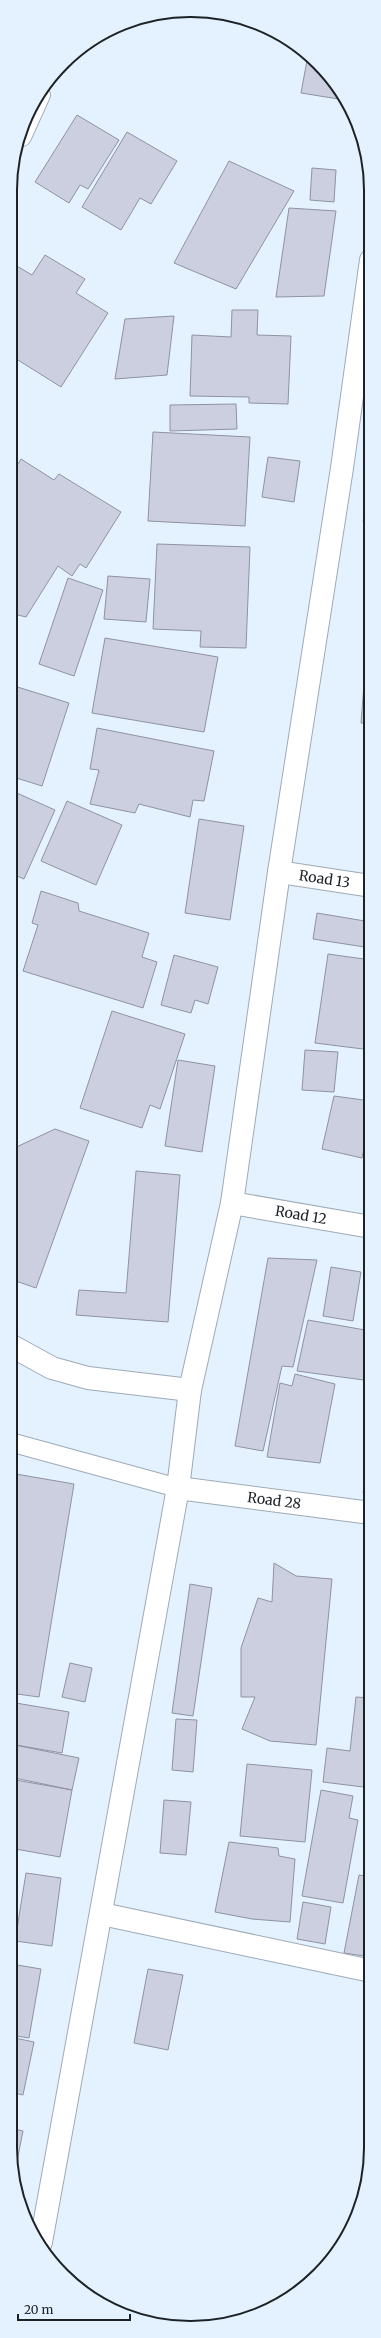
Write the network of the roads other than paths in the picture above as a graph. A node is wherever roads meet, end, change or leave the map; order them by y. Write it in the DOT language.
graph roads {
  1 [pos="364,310"];
  2 [pos="279,872"];
  3 [pos="364,885"];
  4 [pos="232,1203"];
  5 [pos="364,1226"];
  6 [pos="17,1349"];
  7 [pos="190,1390"];
  8 [pos="17,1444"];
  9 [pos="178,1488"];
  10 [pos="364,1512"];
  11 [pos="102,1914"];
  12 [pos="364,1970"];
  13 [pos="42,2237"];
  1 -- 2 [label="street"];
  2 -- 3 [label="street, Road 13"];
  2 -- 4 [label="street"];
  4 -- 5 [label="street, Road 12"];
  4 -- 7 [label="street"];
  6 -- 7 [label="street"];
  7 -- 9 [label="street"];
  8 -- 9 [label="lane"];
  9 -- 10 [label="street, Road 28"];
  9 -- 11 [label="street"];
  11 -- 12 [label="street"];
  11 -- 13 [label="street"];
}
